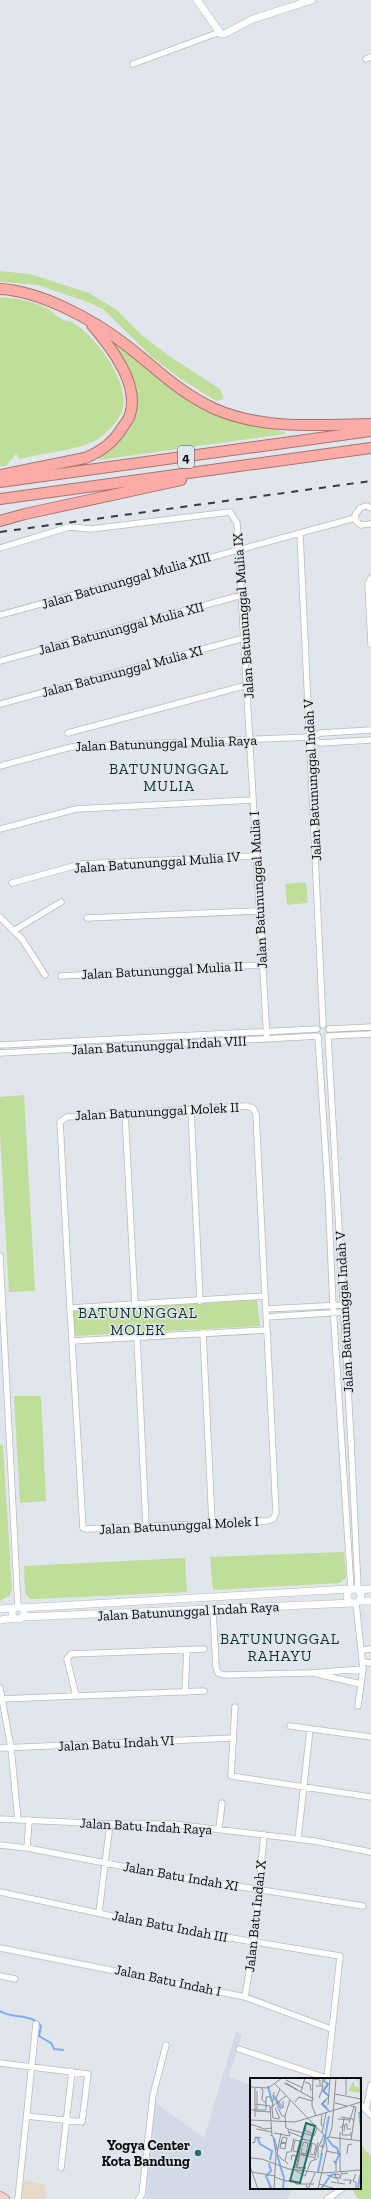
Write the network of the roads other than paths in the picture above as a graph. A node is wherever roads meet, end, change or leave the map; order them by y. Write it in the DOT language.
graph roads {
  1 [pos="198,0"];
  2 [pos="312,0"];
  3 [pos="220,32"];
  4 [pos="133,64"];
  5 [pos="0,289"];
  6 [pos="89,322"];
  7 [pos="371,424"];
  8 [pos="371,431"];
  9 [pos="371,448"];
  10 [pos="221,469"];
  11 [pos="0,475"];
  12 [pos="0,482"];
  13 [pos="0,499"];
  14 [pos="371,508"];
  15 [pos="355,518"];
  16 [pos="0,521"];
  17 [pos="371,524"];
  18 [pos="300,535"];
  19 [pos="0,548"];
  20 [pos="238,549"];
  21 [pos="371,578"];
  22 [pos="242,595"];
  23 [pos="0,615"];
  24 [pos="244,638"];
  25 [pos="371,644"];
  26 [pos="0,660"];
  27 [pos="247,685"];
  28 [pos="0,704"];
  29 [pos="371,730"];
  30 [pos="68,733"];
  31 [pos="310,737"];
  32 [pos="250,740"];
  33 [pos="371,740"];
  34 [pos="0,766"];
  35 [pos="253,800"];
  36 [pos="0,829"];
  37 [pos="256,856"];
  38 [pos="12,883"];
  39 [pos="61,902"];
  40 [pos="259,911"];
  41 [pos="0,917"];
  42 [pos="87,918"];
  43 [pos="15,930"];
  44 [pos="262,965"];
  45 [pos="45,975"];
  46 [pos="61,976"];
  47 [pos="323,1025"];
  48 [pos="371,1027"];
  49 [pos="317,1029"];
  50 [pos="329,1029"];
  51 [pos="266,1030"];
  52 [pos="371,1034"];
  53 [pos="318,1036"];
  54 [pos="328,1036"];
  55 [pos="267,1039"];
  56 [pos="0,1045"];
  57 [pos="0,1053"];
  58 [pos="191,1110"];
  59 [pos="125,1113"];
  60 [pos="328,1190"];
  61 [pos="336,1190"];
  62 [pos="0,1256"];
  63 [pos="265,1296"];
  64 [pos="200,1301"];
  65 [pos="135,1304"];
  66 [pos="344,1305"];
  67 [pos="332,1306"];
  68 [pos="70,1308"];
  69 [pos="266,1309"];
  70 [pos="344,1312"];
  71 [pos="333,1313"];
  72 [pos="266,1317"];
  73 [pos="2,1329"];
  74 [pos="267,1330"];
  75 [pos="202,1333"];
  76 [pos="137,1337"];
  77 [pos="72,1341"];
  78 [pos="212,1522"];
  79 [pos="146,1526"];
  80 [pos="354,1589"];
  81 [pos="371,1589"];
  82 [pos="371,1600"];
  83 [pos="356,1602"];
  84 [pos="18,1608"];
  85 [pos="0,1609"];
  86 [pos="213,1610"];
  87 [pos="23,1617"];
  88 [pos="14,1618"];
  89 [pos="0,1620"];
  90 [pos="204,1649"];
  91 [pos="187,1650"];
  92 [pos="362,1650"];
  93 [pos="371,1650"];
  94 [pos="363,1662"];
  95 [pos="371,1663"];
  96 [pos="363,1669"];
  97 [pos="310,1673"];
  98 [pos="361,1684"];
  99 [pos="0,1688"];
  100 [pos="204,1691"];
  101 [pos="185,1692"];
  102 [pos="76,1696"];
  103 [pos="1,1698"];
  104 [pos="358,1706"];
  105 [pos="235,1707"];
  106 [pos="290,1726"];
  107 [pos="310,1729"];
  108 [pos="371,1737"];
  109 [pos="233,1738"];
  110 [pos="0,1748"];
  111 [pos="11,1748"];
  112 [pos="303,1786"];
  113 [pos="371,1796"];
  114 [pos="222,1803"];
  115 [pos="0,1819"];
  116 [pos="18,1820"];
  117 [pos="28,1820"];
  118 [pos="110,1824"];
  119 [pos="219,1829"];
  120 [pos="264,1834"];
  121 [pos="298,1839"];
  122 [pos="0,1845"];
  123 [pos="27,1848"];
  124 [pos="371,1852"];
  125 [pos="106,1863"];
  126 [pos="259,1890"];
  127 [pos="0,1892"];
  128 [pos="363,1906"];
  129 [pos="99,1912"];
  130 [pos="254,1942"];
  131 [pos="0,1948"];
  132 [pos="0,1976"];
  133 [pos="15,1979"];
  134 [pos="245,1997"];
  135 [pos="36,2024"];
  136 [pos="331,2029"];
  137 [pos="166,2045"];
  138 [pos="239,2049"];
  139 [pos="0,2063"];
  140 [pos="32,2067"];
  141 [pos="72,2071"];
  142 [pos="328,2078"];
  143 [pos="371,2085"];
  144 [pos="361,2105"];
  145 [pos="366,2110"];
  146 [pos="371,2115"];
  147 [pos="27,2116"];
  148 [pos="67,2120"];
  149 [pos="61,2168"];
  150 [pos="342,2189"];
  151 [pos="0,2196"];
  152 [pos="5,2199"];
  153 [pos="18,2199"];
  154 [pos="139,2199"];
  155 [pos="327,2199"];
  1 -- 3 [label="street"];
  2 -- 3 [label="street"];
  3 -- 4 [label="street"];
  5 -- 6 [label="highway"];
  6 -- 7 [label="highway"];
  6 -- 11 [label="highway"];
  8 -- 12 [label="highway, 4"];
  9 -- 10 [label="highway, 4"];
  10 -- 13 [label="highway, 4"];
  10 -- 16 [label="highway"];
  14 -- 15 [label="street"];
  15 -- 17 [label="street"];
  15 -- 18 [label="street, Jalan Batununggal Mulia XIII"];
  18 -- 20 [label="street, Jalan Batununggal Mulia XIII"];
  18 -- 31 [label="street, Jalan Batununggal Indah V"];
  19 -- 20 [label="street, Jalan Batununggal Mulia IX"];
  20 -- 22 [label="street, Jalan Batununggal Mulia IX"];
  20 -- 23 [label="street, Jalan Batununggal Mulia XIII"];
  21 -- 25 [label="street"];
  22 -- 24 [label="street, Jalan Batununggal Mulia IX"];
  22 -- 26 [label="street, Jalan Batununggal Mulia XII"];
  24 -- 27 [label="street, Jalan Batununggal Mulia IX"];
  24 -- 28 [label="street, Jalan Batununggal Mulia XI"];
  27 -- 30 [label="street"];
  27 -- 32 [label="street, Jalan Batununggal Mulia IX"];
  29 -- 31 [label="street"];
  31 -- 32 [label="street, Jalan Batununggal Mulia Raya"];
  31 -- 33 [label="street"];
  31 -- 47 [label="street, Jalan Batununggal Indah V"];
  32 -- 34 [label="street, Jalan Batununggal Mulia Raya"];
  32 -- 35 [label="street, Jalan Batununggal Mulia I"];
  35 -- 36 [label="street"];
  35 -- 37 [label="street, Jalan Batununggal Mulia I"];
  37 -- 38 [label="street, Jalan Batununggal Mulia IV"];
  37 -- 40 [label="street, Jalan Batununggal Mulia I"];
  39 -- 43 [label="street"];
  40 -- 42 [label="street"];
  40 -- 44 [label="street, Jalan Batununggal Mulia I"];
  41 -- 43 [label="street"];
  43 -- 45 [label="street"];
  44 -- 46 [label="street, Jalan Batununggal Mulia II"];
  44 -- 51 [label="street, Jalan Batununggal Mulia I"];
  47 -- 49 [label="street"];
  47 -- 50 [label="street"];
  48 -- 50 [label="street"];
  49 -- 51 [label="street, Jalan Batununggal Indah VIII"];
  49 -- 53 [label="street"];
  50 -- 54 [label="street"];
  51 -- 55 [label="street, Jalan Batununggal Mulia I"];
  51 -- 56 [label="street, Jalan Batununggal Indah VIII"];
  52 -- 54 [label="street"];
  53 -- 54 [label="street"];
  53 -- 55 [label="street, Jalan Batununggal Indah VIII"];
  53 -- 60 [label="street, Jalan Batununggal Indah V"];
  54 -- 61 [label="street, Jalan Batununggal Indah V"];
  55 -- 57 [label="street, Jalan Batununggal Indah VIII"];
  58 -- 59 [label="street, Jalan Batununggal Molek II"];
  58 -- 63 [label="street, Jalan Batununggal Molek II"];
  58 -- 64 [label="street"];
  59 -- 65 [label="street"];
  59 -- 68 [label="street, Jalan Batununggal Molek II"];
  60 -- 61 [label="street"];
  60 -- 67 [label="street, Jalan Batununggal Indah V"];
  61 -- 66 [label="street, Jalan Batununggal Indah V"];
  62 -- 73 [label="street"];
  63 -- 64 [label="street"];
  63 -- 69 [label="street, Jalan Batununggal Molek II"];
  64 -- 65 [label="street"];
  65 -- 68 [label="street"];
  66 -- 67 [label="street"];
  66 -- 70 [label="street, Jalan Batununggal Indah V"];
  67 -- 69 [label="street"];
  67 -- 71 [label="street, Jalan Batununggal Indah V"];
  68 -- 77 [label="street, Jalan Batununggal Molek I"];
  69 -- 72 [label="street, Jalan Batununggal Molek II"];
  70 -- 71 [label="street"];
  70 -- 80 [label="street, Jalan Batununggal Indah V"];
  71 -- 72 [label="street"];
  71 -- 80 [label="street, Jalan Batununggal Indah V"];
  72 -- 74 [label="street, Jalan Batununggal Molek II"];
  73 -- 84 [label="street"];
  74 -- 75 [label="street"];
  74 -- 78 [label="street, Jalan Batununggal Molek I"];
  75 -- 76 [label="street"];
  75 -- 78 [label="street"];
  76 -- 77 [label="street"];
  76 -- 79 [label="street"];
  77 -- 79 [label="street, Jalan Batununggal Molek I"];
  78 -- 79 [label="street, Jalan Batununggal Molek I"];
  80 -- 81 [label="street, Jalan Batununggal Indah Raya"];
  80 -- 83 [label="street"];
  80 -- 83 [label="street"];
  80 -- 84 [label="street, Jalan Batununggal Indah Raya"];
  82 -- 83 [label="street, Jalan Batununggal Indah Raya"];
  83 -- 86 [label="street, Jalan Batununggal Indah Raya"];
  83 -- 92 [label="street"];
  84 -- 85 [label="street, Jalan Batununggal Indah Raya"];
  84 -- 87 [label="street"];
  84 -- 88 [label="street"];
  86 -- 87 [label="street, Jalan Batununggal Indah Raya"];
  86 -- 97 [label="street"];
  87 -- 88 [label="street"];
  88 -- 89 [label="street"];
  90 -- 91 [label="street"];
  91 -- 101 [label="street"];
  91 -- 102 [label="street"];
  92 -- 93 [label="street"];
  92 -- 94 [label="street"];
  94 -- 95 [label="street"];
  94 -- 96 [label="street"];
  96 -- 97 [label="street"];
  96 -- 98 [label="street"];
  97 -- 98 [label="street"];
  98 -- 104 [label="street"];
  99 -- 103 [label="street"];
  100 -- 101 [label="street"];
  101 -- 102 [label="street"];
  102 -- 103 [label="street"];
  103 -- 111 [label="street"];
  105 -- 109 [label="street"];
  106 -- 107 [label="street"];
  107 -- 108 [label="street"];
  107 -- 112 [label="street"];
  109 -- 111 [label="street, Jalan Batu Indah VI"];
  109 -- 112 [label="street"];
  110 -- 111 [label="street, Jalan Batu Indah VI"];
  111 -- 116 [label="street"];
  112 -- 113 [label="street"];
  112 -- 121 [label="street"];
  114 -- 119 [label="street"];
  115 -- 116 [label="street, Jalan Batu Indah Raya"];
  116 -- 117 [label="street, Jalan Batu Indah Raya"];
  117 -- 118 [label="street, Jalan Batu Indah Raya"];
  117 -- 123 [label="street"];
  118 -- 119 [label="street, Jalan Batu Indah Raya"];
  118 -- 125 [label="street"];
  119 -- 120 [label="street, Jalan Batu Indah Raya"];
  120 -- 121 [label="street, Jalan Batu Indah Raya"];
  120 -- 126 [label="street, Jalan Batu Indah X"];
  121 -- 124 [label="street, Jalan Batu Indah Raya"];
  122 -- 123 [label="street, Jalan Batu Indah XI"];
  123 -- 125 [label="street, Jalan Batu Indah XI"];
  125 -- 126 [label="street, Jalan Batu Indah XI"];
  125 -- 129 [label="street"];
  126 -- 128 [label="street, Jalan Batu Indah XI"];
  126 -- 130 [label="street, Jalan Batu Indah X"];
  127 -- 129 [label="street, Jalan Batu Indah III"];
  129 -- 130 [label="street, Jalan Batu Indah III"];
  130 -- 134 [label="street, Jalan Batu Indah X"];
  130 -- 136 [label="street, Jalan Batu Indah III"];
  131 -- 134 [label="street, Jalan Batu Indah I"];
  132 -- 133 [label="street"];
  134 -- 136 [label="street, Jalan Batu Indah I"];
  135 -- 140 [label="street"];
  136 -- 142 [label="street"];
  137 -- 154 [label="street"];
  138 -- 142 [label="street"];
  139 -- 140 [label="street"];
  140 -- 141 [label="street"];
  140 -- 147 [label="street"];
  141 -- 148 [label="street"];
  141 -- 148 [label="street"];
  143 -- 145 [label="street"];
  144 -- 145 [label="street"];
  145 -- 146 [label="street"];
  147 -- 148 [label="street"];
  147 -- 153 [label="street"];
  148 -- 149 [label="street"];
  150 -- 155 [label="street"];
  151 -- 152 [label="main road"];
}
